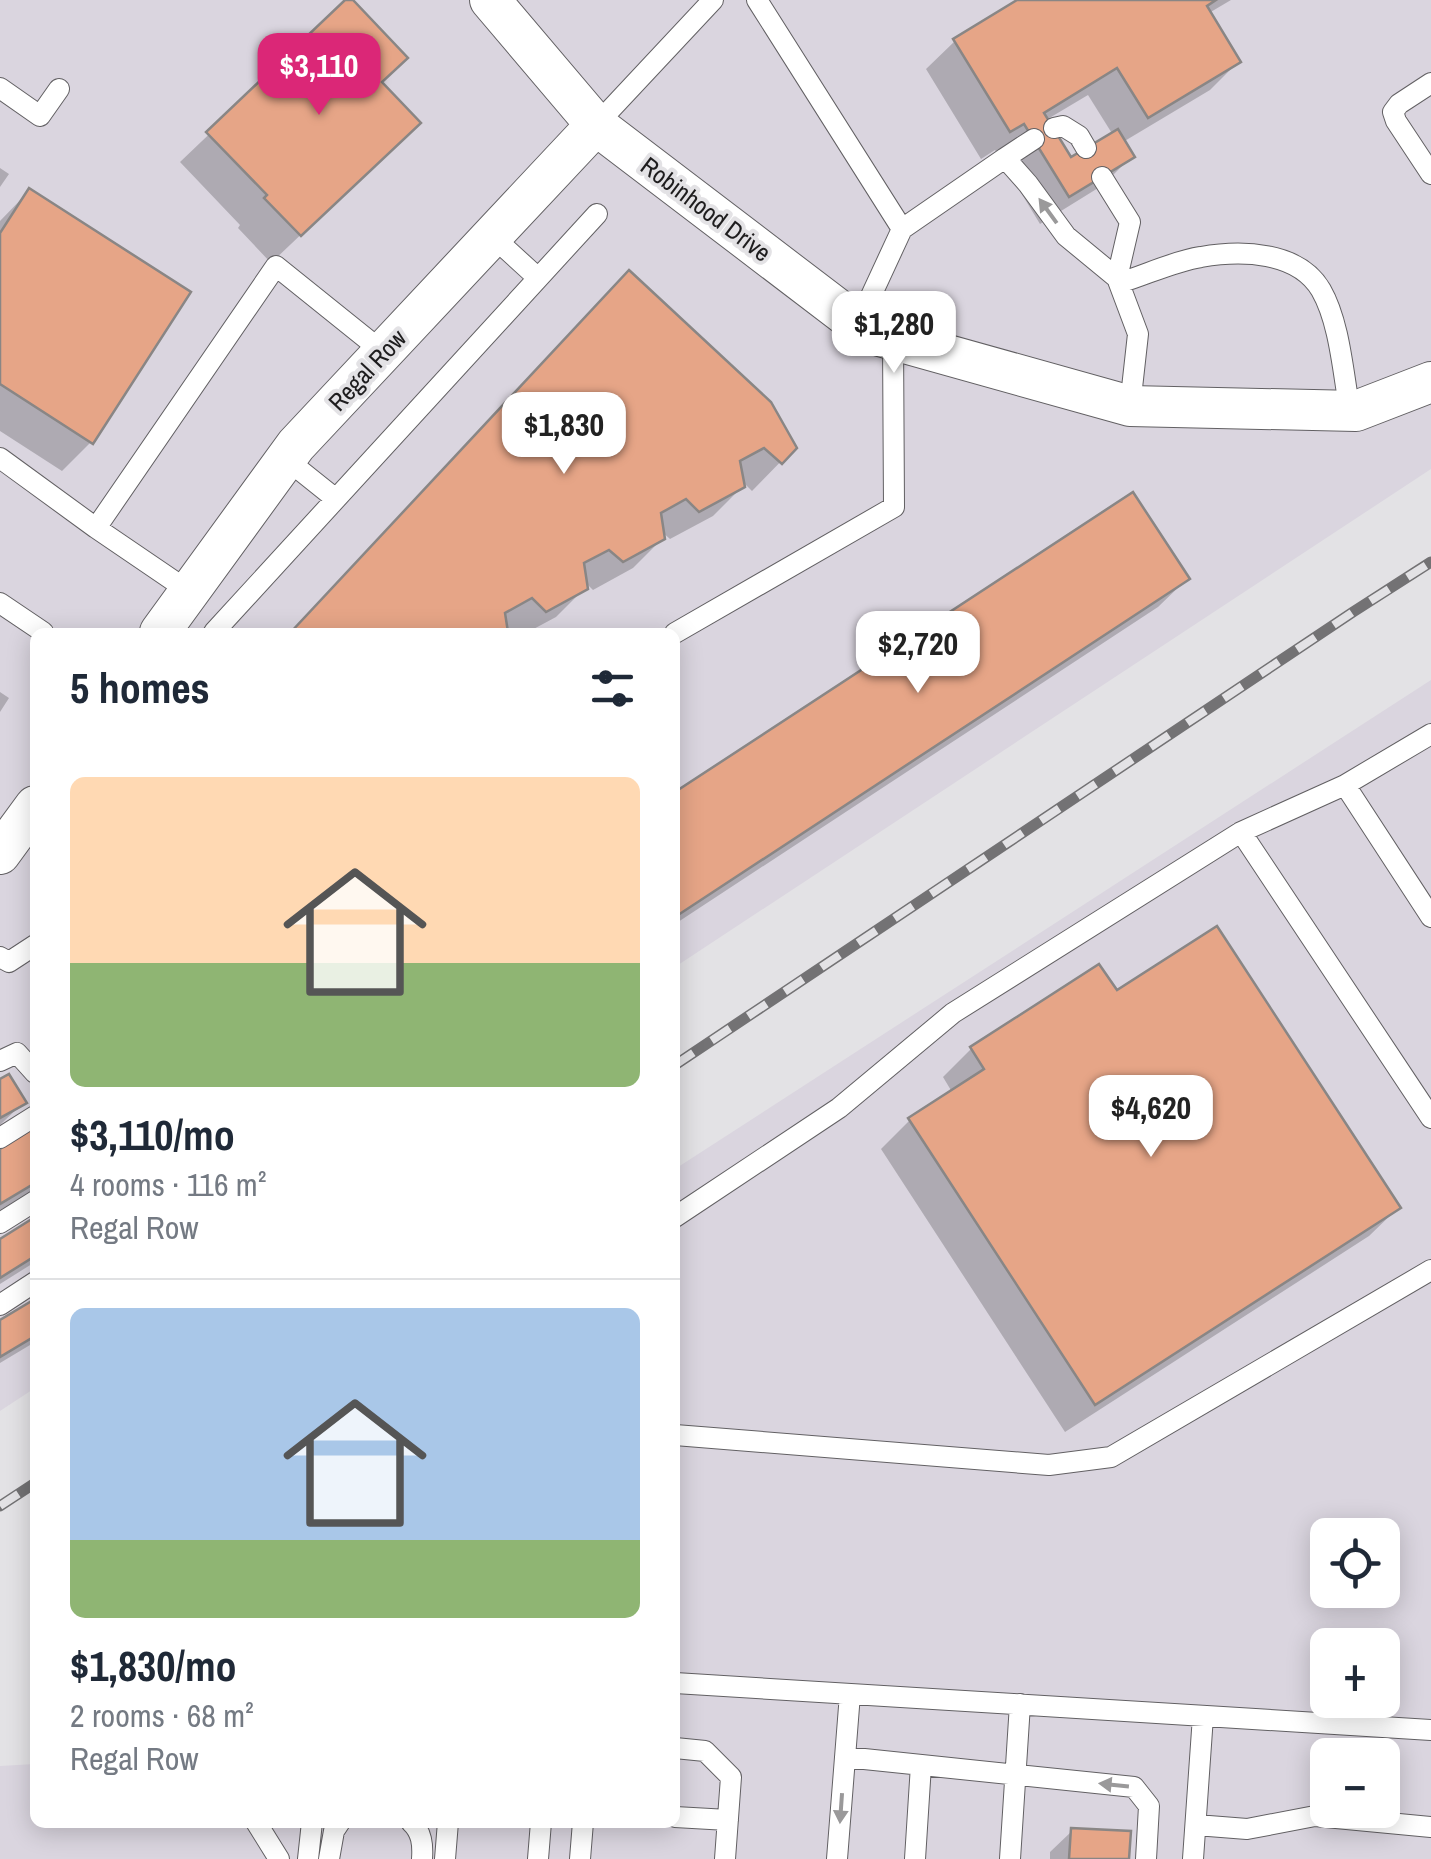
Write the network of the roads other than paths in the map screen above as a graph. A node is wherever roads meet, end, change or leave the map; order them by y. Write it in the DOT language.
graph roads {
  1 [pos="490,0"];
  2 [pos="713,0"];
  3 [pos="757,0"];
  4 [pos="1431,83"];
  5 [pos="0,88"];
  6 [pos="60,88"];
  7 [pos="596,126"];
  8 [pos="1054,128"];
  9 [pos="1034,139"];
  10 [pos="1086,148"];
  11 [pos="1005,158"];
  12 [pos="1431,174"];
  13 [pos="1102,177"];
  14 [pos="597,214"];
  15 [pos="902,230"];
  16 [pos="492,236"];
  17 [pos="538,278"];
  18 [pos="1118,280"];
  19 [pos="875,332"];
  20 [pos="383,352"];
  21 [pos="1431,382"];
  22 [pos="1130,406"];
  23 [pos="1350,411"];
  24 [pos="0,458"];
  25 [pos="286,460"];
  26 [pos="336,499"];
  27 [pos="96,528"];
  28 [pos="190,592"];
  29 [pos="0,602"];
  30 [pos="37,628"];
  31 [pos="163,628"];
  32 [pos="218,628"];
  33 [pos="680,630"];
  34 [pos="1431,734"];
  35 [pos="1345,785"];
  36 [pos="30,812"];
  37 [pos="1241,832"];
  38 [pos="4,841"];
  39 [pos="1431,916"];
  40 [pos="30,948"];
  41 [pos="0,957"];
  42 [pos="0,1061"];
  43 [pos="30,1067"];
  44 [pos="1431,1118"];
  45 [pos="30,1119"];
  46 [pos="0,1138"];
  47 [pos="30,1204"];
  48 [pos="680,1214"];
  49 [pos="0,1224"];
  50 [pos="1431,1270"];
  51 [pos="30,1285"];
  52 [pos="0,1305"];
  53 [pos="680,1435"];
  54 [pos="680,1683"];
  55 [pos="850,1694"];
  56 [pos="1020,1704"];
  57 [pos="1204,1716"];
  58 [pos="1431,1730"];
  59 [pos="680,1748"];
  60 [pos="845,1757"];
  61 [pos="921,1765"];
  62 [pos="1016,1775"];
  63 [pos="680,1817"];
  64 [pos="728,1820"];
  65 [pos="1196,1825"];
  66 [pos="1431,1827"];
  67 [pos="260,1828"];
  68 [pos="311,1828"];
  69 [pos="336,1828"];
  70 [pos="417,1828"];
  71 [pos="448,1828"];
  72 [pos="541,1828"];
  73 [pos="582,1828"];
  74 [pos="278,1859"];
  75 [pos="308,1859"];
  76 [pos="329,1859"];
  77 [pos="422,1859"];
  78 [pos="446,1859"];
  79 [pos="538,1859"];
  80 [pos="580,1859"];
  81 [pos="725,1859"];
  82 [pos="837,1859"];
  83 [pos="914,1859"];
  84 [pos="1010,1859"];
  85 [pos="1146,1859"];
  86 [pos="1194,1859"];
  1 -- 7 [label="street, Robinhood Drive"];
  2 -- 7 [label="lane"];
  3 -- 15 [label="lane"];
  4 -- 12 [label="lane"];
  5 -- 6 [label="lane"];
  7 -- 16 [label="street, Regal Row"];
  7 -- 19 [label="street, Robinhood Drive"];
  8 -- 10 [label="lane"];
  9 -- 11 [label="lane"];
  11 -- 15 [label="lane"];
  18 -- 11 [label="lane, one-way"];
  13 -- 18 [label="lane"];
  14 -- 17 [label="lane"];
  15 -- 19 [label="lane"];
  16 -- 17 [label="lane"];
  16 -- 20 [label="street, Regal Row"];
  17 -- 26 [label="lane"];
  18 -- 22 [label="lane"];
  18 -- 23 [label="lane"];
  19 -- 22 [label="street, Robinhood Drive"];
  19 -- 33 [label="lane"];
  20 -- 25 [label="street, Regal Row"];
  20 -- 27 [label="lane"];
  21 -- 23 [label="street, Robinhood Drive"];
  22 -- 23 [label="street, Robinhood Drive"];
  24 -- 27 [label="lane"];
  25 -- 26 [label="lane"];
  25 -- 28 [label="street, Regal Row"];
  26 -- 32 [label="lane"];
  27 -- 28 [label="lane"];
  28 -- 31 [label="street, Regal Row"];
  29 -- 30 [label="lane"];
  34 -- 35 [label="lane"];
  35 -- 37 [label="lane"];
  35 -- 39 [label="lane"];
  36 -- 38 [label="street"];
  37 -- 44 [label="lane"];
  37 -- 48 [label="lane"];
  40 -- 41 [label="lane"];
  42 -- 43 [label="lane"];
  45 -- 46 [label="lane"];
  47 -- 49 [label="lane"];
  50 -- 53 [label="lane"];
  51 -- 52 [label="lane"];
  54 -- 55 [label="lane"];
  55 -- 56 [label="lane"];
  55 -- 60 [label="lane"];
  56 -- 57 [label="lane"];
  56 -- 62 [label="lane"];
  57 -- 58 [label="lane"];
  57 -- 65 [label="lane"];
  59 -- 64 [label="lane"];
  60 -- 61 [label="lane"];
  60 -- 82 [label="lane, one-way"];
  61 -- 62 [label="lane"];
  61 -- 83 [label="lane"];
  62 -- 84 [label="lane"];
  85 -- 62 [label="lane, one-way"];
  63 -- 64 [label="lane"];
  64 -- 81 [label="lane"];
  65 -- 66 [label="lane"];
  65 -- 86 [label="lane"];
  67 -- 74 [label="lane"];
  68 -- 75 [label="lane"];
  69 -- 76 [label="lane"];
  70 -- 77 [label="lane"];
  71 -- 78 [label="lane"];
  72 -- 79 [label="lane"];
  73 -- 80 [label="lane"];
}
